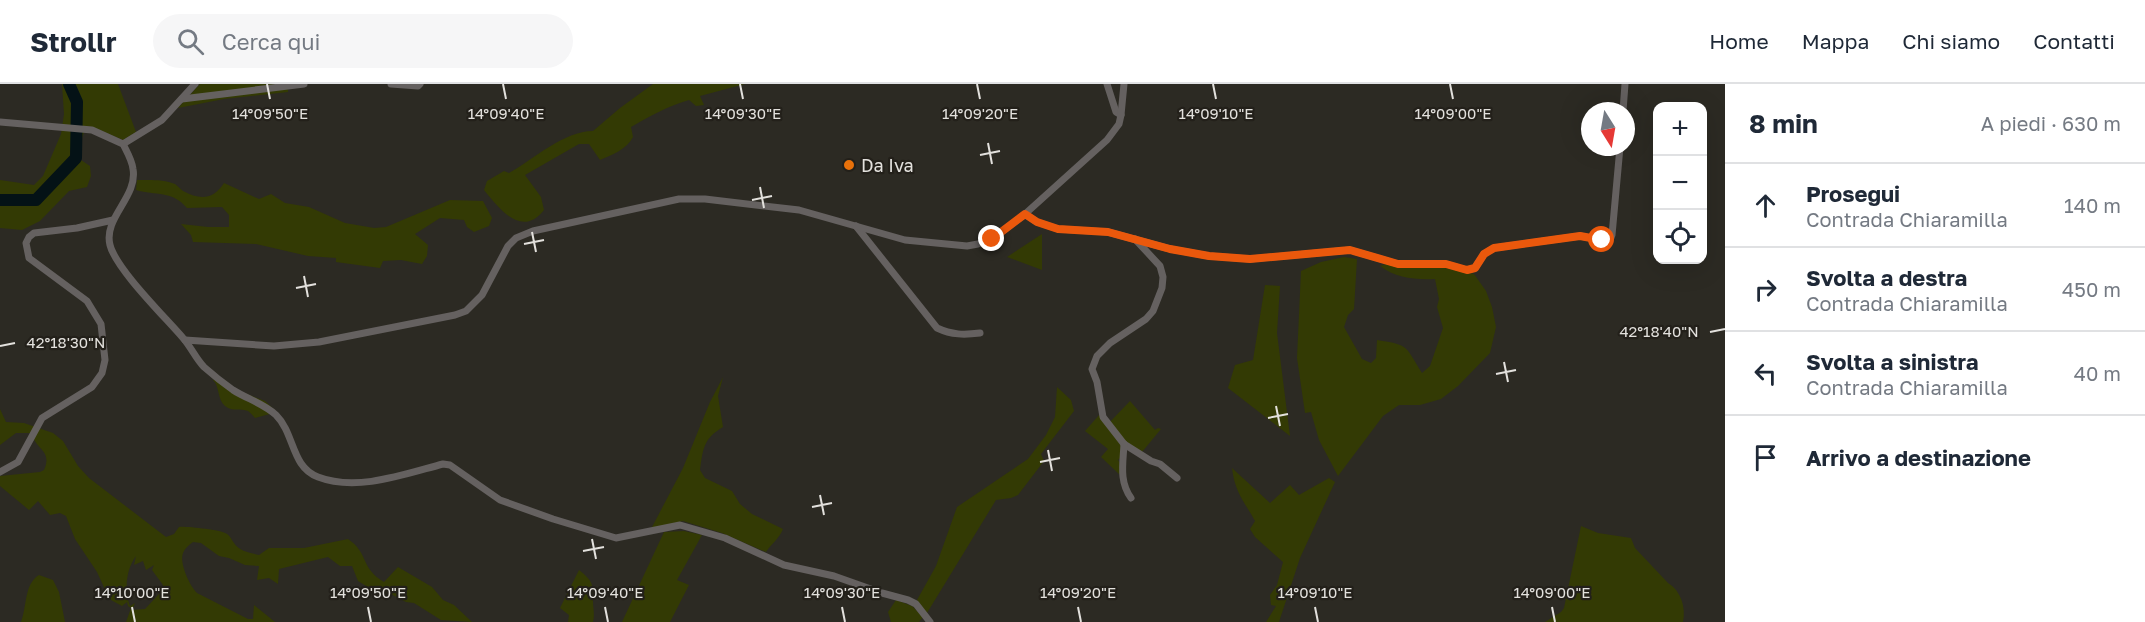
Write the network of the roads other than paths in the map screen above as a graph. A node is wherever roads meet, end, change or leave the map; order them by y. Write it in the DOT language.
graph roads {
  1 [pos="195,84"];
  2 [pos="304,84"];
  3 [pos="391,84"];
  4 [pos="420,84"];
  5 [pos="1107,84"];
  6 [pos="1124,84"];
  7 [pos="1626,84"];
  8 [pos="182,99"];
  9 [pos="1624,102"];
  10 [pos="1121,116"];
  11 [pos="0,122"];
  12 [pos="123,144"];
  13 [pos="1619,156"];
  14 [pos="1025,214"];
  15 [pos="113,220"];
  16 [pos="856,226"];
  17 [pos="1136,239"];
  18 [pos="980,333"];
  19 [pos="185,340"];
  20 [pos="1124,444"];
  21 [pos="0,472"];
  22 [pos="1177,478"];
  23 [pos="1131,498"];
  24 [pos="930,622"];
  1 -- 8 [label="street"];
  2 -- 8 [label="street"];
  3 -- 4 [label="street"];
  5 -- 10 [label="street"];
  6 -- 10 [label="street"];
  7 -- 9 [label="street"];
  8 -- 12 [label="street"];
  10 -- 14 [label="street"];
  11 -- 12 [label="street"];
  12 -- 15 [label="street"];
  13 -- 17 [label="street"];
  14 -- 16 [label="street"];
  14 -- 17 [label="street"];
  15 -- 19 [label="street"];
  15 -- 21 [label="street"];
  16 -- 18 [label="street"];
  16 -- 19 [label="street"];
  17 -- 20 [label="street"];
  19 -- 24 [label="street"];
  20 -- 22 [label="street"];
  20 -- 23 [label="street"];
}
